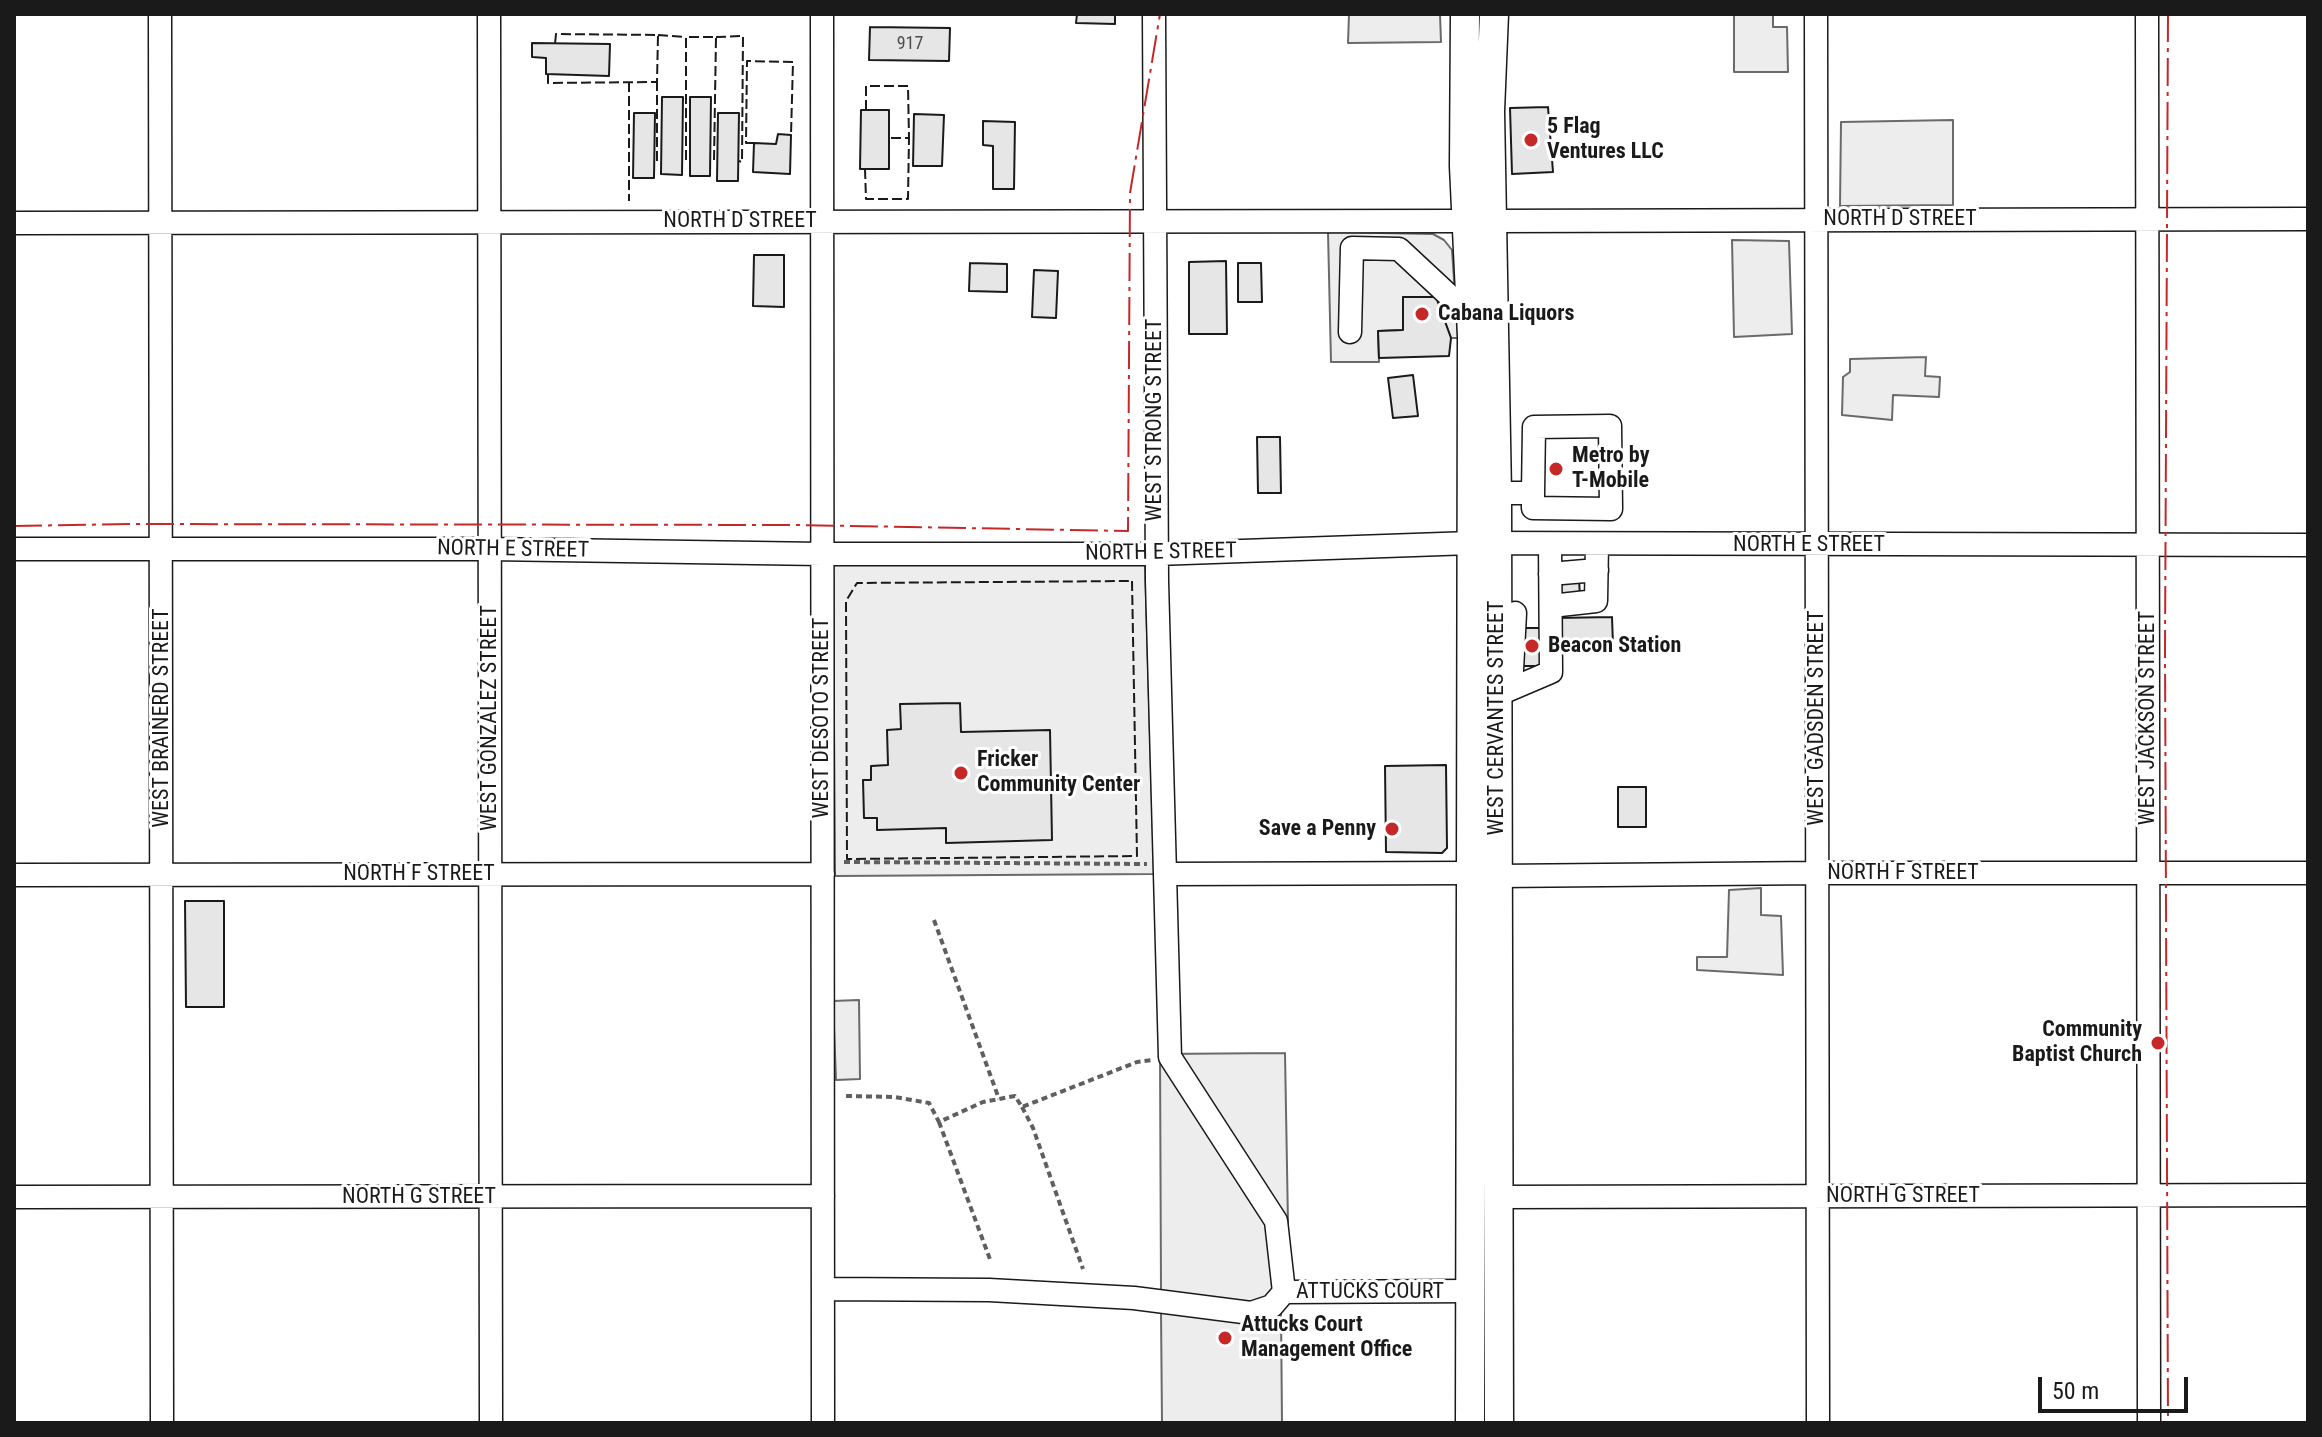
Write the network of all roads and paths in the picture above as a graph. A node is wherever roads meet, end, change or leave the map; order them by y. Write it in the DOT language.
graph roads {
  1 [pos="160,14"];
  2 [pos="489,14"];
  3 [pos="822,14"];
  4 [pos="1154,14"];
  5 [pos="1465,14"];
  6 [pos="1494,14"];
  7 [pos="1816,14"];
  8 [pos="2147,14"];
  9 [pos="1816,219"];
  10 [pos="2147,219"];
  11 [pos="2308,219"];
  12 [pos="1154,220"];
  13 [pos="822,221"];
  14 [pos="1378,221"];
  15 [pos="1478,221"];
  16 [pos="161,222"];
  17 [pos="489,222"];
  18 [pos="14,223"];
  19 [pos="1378,249"];
  20 [pos="1471,316"];
  21 [pos="1350,332"];
  22 [pos="1497,493"];
  23 [pos="1533,493"];
  24 [pos="1564,509"];
  25 [pos="1484,543"];
  26 [pos="1556,544"];
  27 [pos="1597,544"];
  28 [pos="2148,545"];
  29 [pos="2308,545"];
  30 [pos="1817,546"];
  31 [pos="14,549"];
  32 [pos="162,549"];
  33 [pos="490,549"];
  34 [pos="821,554"];
  35 [pos="1156,554"];
  36 [pos="1597,570"];
  37 [pos="1550,574"];
  38 [pos="1551,610"];
  39 [pos="1506,613"];
  40 [pos="1504,692"];
  41 [pos="823,868"];
  42 [pos="1166,869"];
  43 [pos="1817,873"];
  44 [pos="2149,873"];
  45 [pos="2308,873"];
  46 [pos="161,874"];
  47 [pos="490,874"];
  48 [pos="14,875"];
  49 [pos="1484,875"];
  50 [pos="934,920"];
  51 [pos="1470,1034"];
  52 [pos="1170,1057"];
  53 [pos="846,1096"];
  54 [pos="999,1099"];
  55 [pos="1022,1107"];
  56 [pos="939,1122"];
  57 [pos="2308,1195"];
  58 [pos="823,1196"];
  59 [pos="1817,1196"];
  60 [pos="2148,1196"];
  61 [pos="14,1197"];
  62 [pos="161,1197"];
  63 [pos="491,1197"];
  64 [pos="1498,1197"];
  65 [pos="991,1262"];
  66 [pos="1083,1269"];
  67 [pos="823,1289"];
  68 [pos="1470,1291"];
  69 [pos="1284,1292"];
  70 [pos="162,1423"];
  71 [pos="491,1423"];
  72 [pos="823,1423"];
  73 [pos="1470,1423"];
  74 [pos="1486,1423"];
  75 [pos="1499,1423"];
  76 [pos="1818,1423"];
  77 [pos="2149,1423"];
  1 -- 16 [label="street, WEST BRAINERD STREET"];
  2 -- 17 [label="street, WEST GONZALEZ STREET"];
  3 -- 13 [label="street, WEST DESOTO STREET"];
  4 -- 12 [label="street, WEST STRONG STREET"];
  5 -- 15 [label="main road, WEST CERVANTES STREET"];
  6 -- 15 [label="main road, WEST CERVANTES STREET"];
  7 -- 9 [label="street, WEST GADSDEN STREET"];
  8 -- 10 [label="street, WEST JACKSON STREET"];
  9 -- 10 [label="street, NORTH D STREET"];
  9 -- 15 [label="street, NORTH D STREET"];
  9 -- 30 [label="street, WEST GADSDEN STREET"];
  10 -- 11 [label="street, NORTH D STREET"];
  10 -- 28 [label="street, WEST JACKSON STREET"];
  12 -- 13 [label="street, NORTH D STREET"];
  12 -- 14 [label="street, NORTH D STREET"];
  12 -- 35 [label="street, WEST STRONG STREET"];
  13 -- 17 [label="street, NORTH D STREET"];
  13 -- 34 [label="street, WEST DESOTO STREET"];
  14 -- 15 [label="street, NORTH D STREET"];
  14 -- 19 [label="street"];
  15 -- 20 [label="main road, WEST CERVANTES STREET"];
  15 -- 22 [label="main road, WEST CERVANTES STREET"];
  16 -- 17 [label="street, NORTH D STREET"];
  16 -- 18 [label="street, NORTH D STREET"];
  16 -- 32 [label="street, WEST BRAINERD STREET"];
  17 -- 33 [label="street, WEST GONZALEZ STREET"];
  19 -- 20 [label="street"];
  19 -- 21 [label="street"];
  20 -- 25 [label="main road, WEST CERVANTES STREET"];
  22 -- 23 [label="street"];
  22 -- 25 [label="main road, WEST CERVANTES STREET"];
  23 -- 24 [label="street"];
  23 -- 24 [label="street"];
  24 -- 26 [label="street"];
  25 -- 26 [label="street, NORTH E STREET"];
  25 -- 35 [label="street, NORTH E STREET"];
  25 -- 39 [label="main road, WEST CERVANTES STREET"];
  25 -- 49 [label="main road, WEST CERVANTES STREET"];
  26 -- 27 [label="street, NORTH E STREET"];
  26 -- 37 [label="street"];
  27 -- 30 [label="street, NORTH E STREET"];
  27 -- 36 [label="street"];
  28 -- 29 [label="street, NORTH E STREET"];
  28 -- 30 [label="street, NORTH E STREET"];
  28 -- 44 [label="street, WEST JACKSON STREET"];
  30 -- 43 [label="street, WEST GADSDEN STREET"];
  31 -- 32 [label="street, NORTH E STREET"];
  32 -- 33 [label="street, NORTH E STREET"];
  32 -- 46 [label="street, WEST BRAINERD STREET"];
  33 -- 34 [label="street, NORTH E STREET"];
  33 -- 47 [label="street, WEST GONZALEZ STREET"];
  34 -- 35 [label="street, NORTH E STREET"];
  34 -- 41 [label="street, WEST DESOTO STREET"];
  35 -- 42 [label="street, WEST STRONG STREET"];
  36 -- 37 [label="street"];
  36 -- 38 [label="street"];
  37 -- 38 [label="street"];
  38 -- 39 [label="street"];
  38 -- 40 [label="street"];
  39 -- 40 [label="main road, WEST CERVANTES STREET"];
  40 -- 49 [label="main road, WEST CERVANTES STREET"];
  41 -- 42 [label="path"];
  41 -- 47 [label="street, NORTH F STREET"];
  41 -- 58 [label="street, WEST DESOTO STREET"];
  42 -- 49 [label="street, NORTH F STREET"];
  42 -- 52 [label="street, WEST STRONG STREET"];
  43 -- 44 [label="street, NORTH F STREET"];
  43 -- 49 [label="street, NORTH F STREET"];
  43 -- 59 [label="street, WEST GADSDEN STREET"];
  44 -- 45 [label="street, NORTH F STREET"];
  44 -- 60 [label="street, WEST JACKSON STREET"];
  46 -- 47 [label="street, NORTH F STREET"];
  46 -- 48 [label="street, NORTH F STREET"];
  46 -- 62 [label="street, WEST BRAINERD STREET"];
  47 -- 63 [label="street, WEST GONZALEZ STREET"];
  49 -- 51 [label="main road, WEST CERVANTES STREET"];
  49 -- 64 [label="main road, WEST CERVANTES STREET"];
  50 -- 54 [label="path"];
  51 -- 64 [label="main road"];
  51 -- 68 [label="main road, WEST CERVANTES STREET"];
  52 -- 55 [label="path"];
  52 -- 69 [label="street"];
  53 -- 56 [label="path"];
  54 -- 55 [label="path"];
  54 -- 56 [label="path"];
  55 -- 66 [label="path"];
  56 -- 65 [label="path"];
  57 -- 60 [label="street, NORTH G STREET"];
  58 -- 63 [label="street, NORTH G STREET"];
  58 -- 67 [label="street, WEST DESOTO STREET"];
  59 -- 60 [label="street, NORTH G STREET"];
  59 -- 64 [label="street, NORTH G STREET"];
  59 -- 76 [label="street, WEST GADSDEN STREET"];
  60 -- 77 [label="street, WEST JACKSON STREET"];
  61 -- 62 [label="street, NORTH G STREET"];
  62 -- 63 [label="street, NORTH G STREET"];
  62 -- 70 [label="street, WEST BRAINERD STREET"];
  63 -- 71 [label="street, WEST GONZALEZ STREET"];
  64 -- 75 [label="main road, WEST CERVANTES STREET"];
  67 -- 69 [label="street, ATTUCKS COURT"];
  67 -- 72 [label="street, WEST DESOTO STREET"];
  68 -- 69 [label="street, ATTUCKS COURT"];
  68 -- 73 [label="main road, WEST CERVANTES STREET"];
  68 -- 74 [label="main road"];
}
